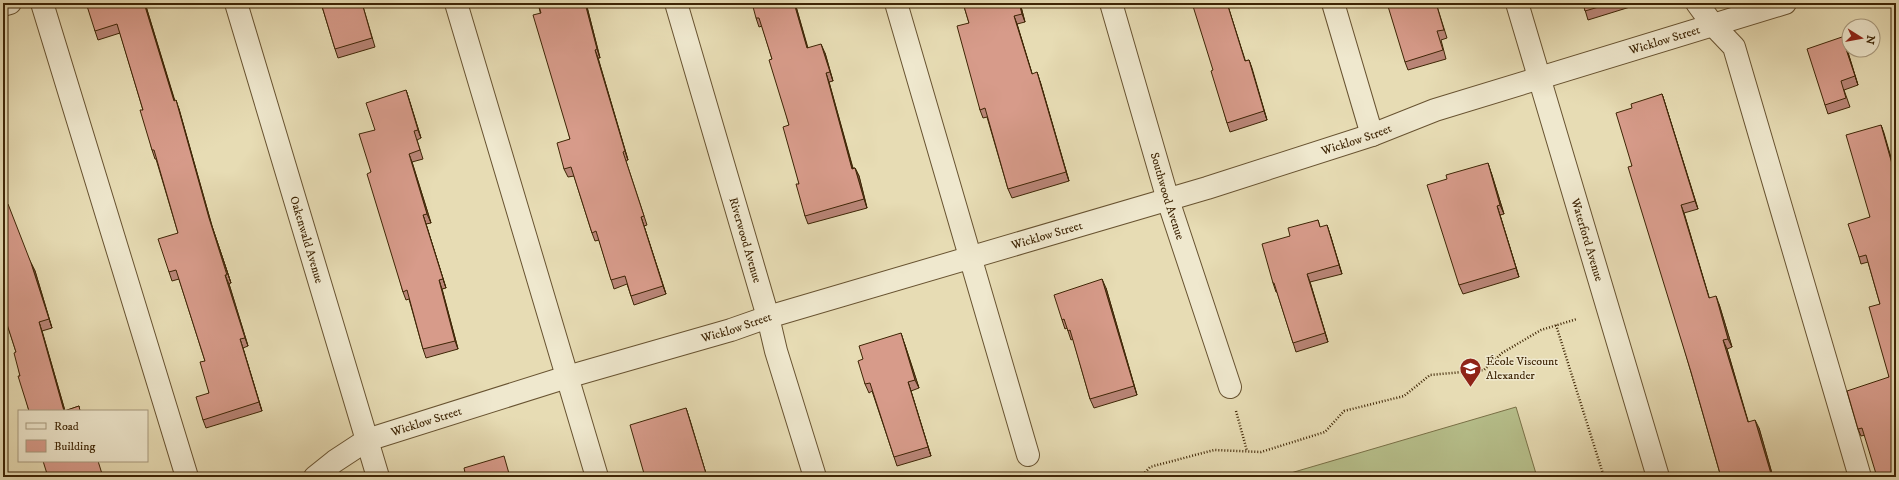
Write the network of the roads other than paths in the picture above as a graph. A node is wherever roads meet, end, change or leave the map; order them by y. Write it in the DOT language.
graph roads {
  1 [pos="10,3"];
  2 [pos="42,3"];
  3 [pos="236,3"];
  4 [pos="456,3"];
  5 [pos="676,3"];
  6 [pos="896,3"];
  7 [pos="1111,3"];
  8 [pos="1333,3"];
  9 [pos="1517,3"];
  10 [pos="1696,3"];
  11 [pos="1785,3"];
  12 [pos="3,5"];
  13 [pos="1713,25"];
  14 [pos="1539,78"];
  15 [pos="1372,135"];
  16 [pos="1168,200"];
  17 [pos="972,258"];
  18 [pos="768,317"];
  19 [pos="567,376"];
  20 [pos="1230,387"];
  21 [pos="367,440"];
  22 [pos="1028,455"];
  23 [pos="187,477"];
  24 [pos="315,477"];
  25 [pos="378,477"];
  26 [pos="597,477"];
  27 [pos="815,477"];
  28 [pos="1658,477"];
  29 [pos="1860,477"];
  1 -- 12 [label="street"];
  2 -- 23 [label="street"];
  3 -- 21 [label="street, Oakenwald Avenue"];
  4 -- 19 [label="street"];
  5 -- 18 [label="street, Riverwood Avenue"];
  6 -- 17 [label="street"];
  7 -- 16 [label="street, Southwood Avenue"];
  8 -- 15 [label="street"];
  9 -- 14 [label="street, Waterford Avenue"];
  10 -- 13 [label="street"];
  11 -- 13 [label="street, Wicklow Street"];
  13 -- 14 [label="street, Wicklow Street"];
  13 -- 29 [label="street"];
  14 -- 15 [label="street, Wicklow Street"];
  14 -- 28 [label="street, Waterford Avenue"];
  15 -- 16 [label="street, Wicklow Street"];
  16 -- 17 [label="street, Wicklow Street"];
  16 -- 20 [label="street, Southwood Avenue"];
  17 -- 18 [label="street, Wicklow Street"];
  17 -- 22 [label="street"];
  18 -- 19 [label="street, Wicklow Street"];
  18 -- 27 [label="street, Riverwood Avenue"];
  19 -- 21 [label="street, Wicklow Street"];
  19 -- 26 [label="street"];
  21 -- 24 [label="street, Wicklow Street"];
  21 -- 25 [label="street, Oakenwald Avenue"];
}
